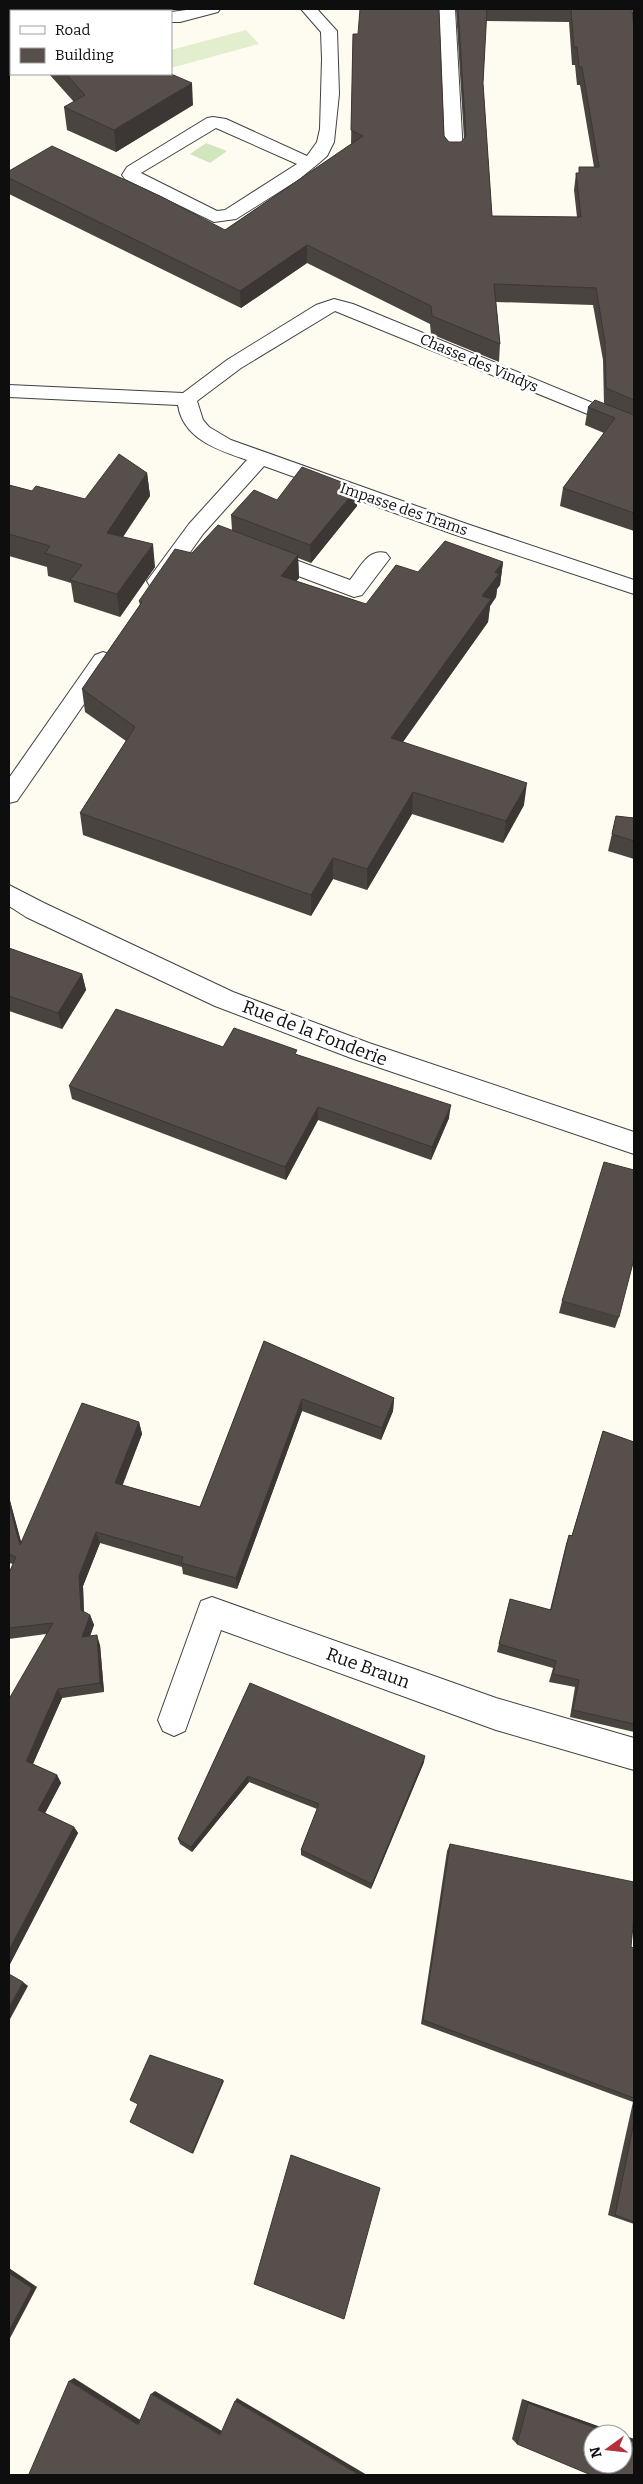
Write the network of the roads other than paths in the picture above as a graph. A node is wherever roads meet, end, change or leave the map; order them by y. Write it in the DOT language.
graph roads {
  1 [pos="212,9"];
  2 [pos="309,9"];
  3 [pos="447,9"];
  4 [pos="172,17"];
  5 [pos="454,154"];
  6 [pos="308,163"];
  7 [pos="9,391"];
  8 [pos="187,399"];
  9 [pos="634,427"];
  10 [pos="260,458"];
  11 [pos="242,547"];
  12 [pos="379,558"];
  13 [pos="634,586"];
  14 [pos="149,594"];
  15 [pos="116,641"];
  16 [pos="9,795"];
  17 [pos="9,894"];
  18 [pos="634,1143"];
  19 [pos="174,1720"];
  20 [pos="634,1754"];
  1 -- 4 [label="street"];
  2 -- 6 [label="street"];
  3 -- 5 [label="street"];
  6 -- 6 [label="street"];
  7 -- 8 [label="street"];
  8 -- 9 [label="street, Chasse des Vindys"];
  8 -- 10 [label="street, Impasse des Trams"];
  10 -- 13 [label="street, Impasse des Trams"];
  10 -- 14 [label="street"];
  11 -- 12 [label="street"];
  15 -- 16 [label="street"];
  17 -- 18 [label="street, Rue de la Fonderie"];
  19 -- 20 [label="street, Rue Braun"];
}
